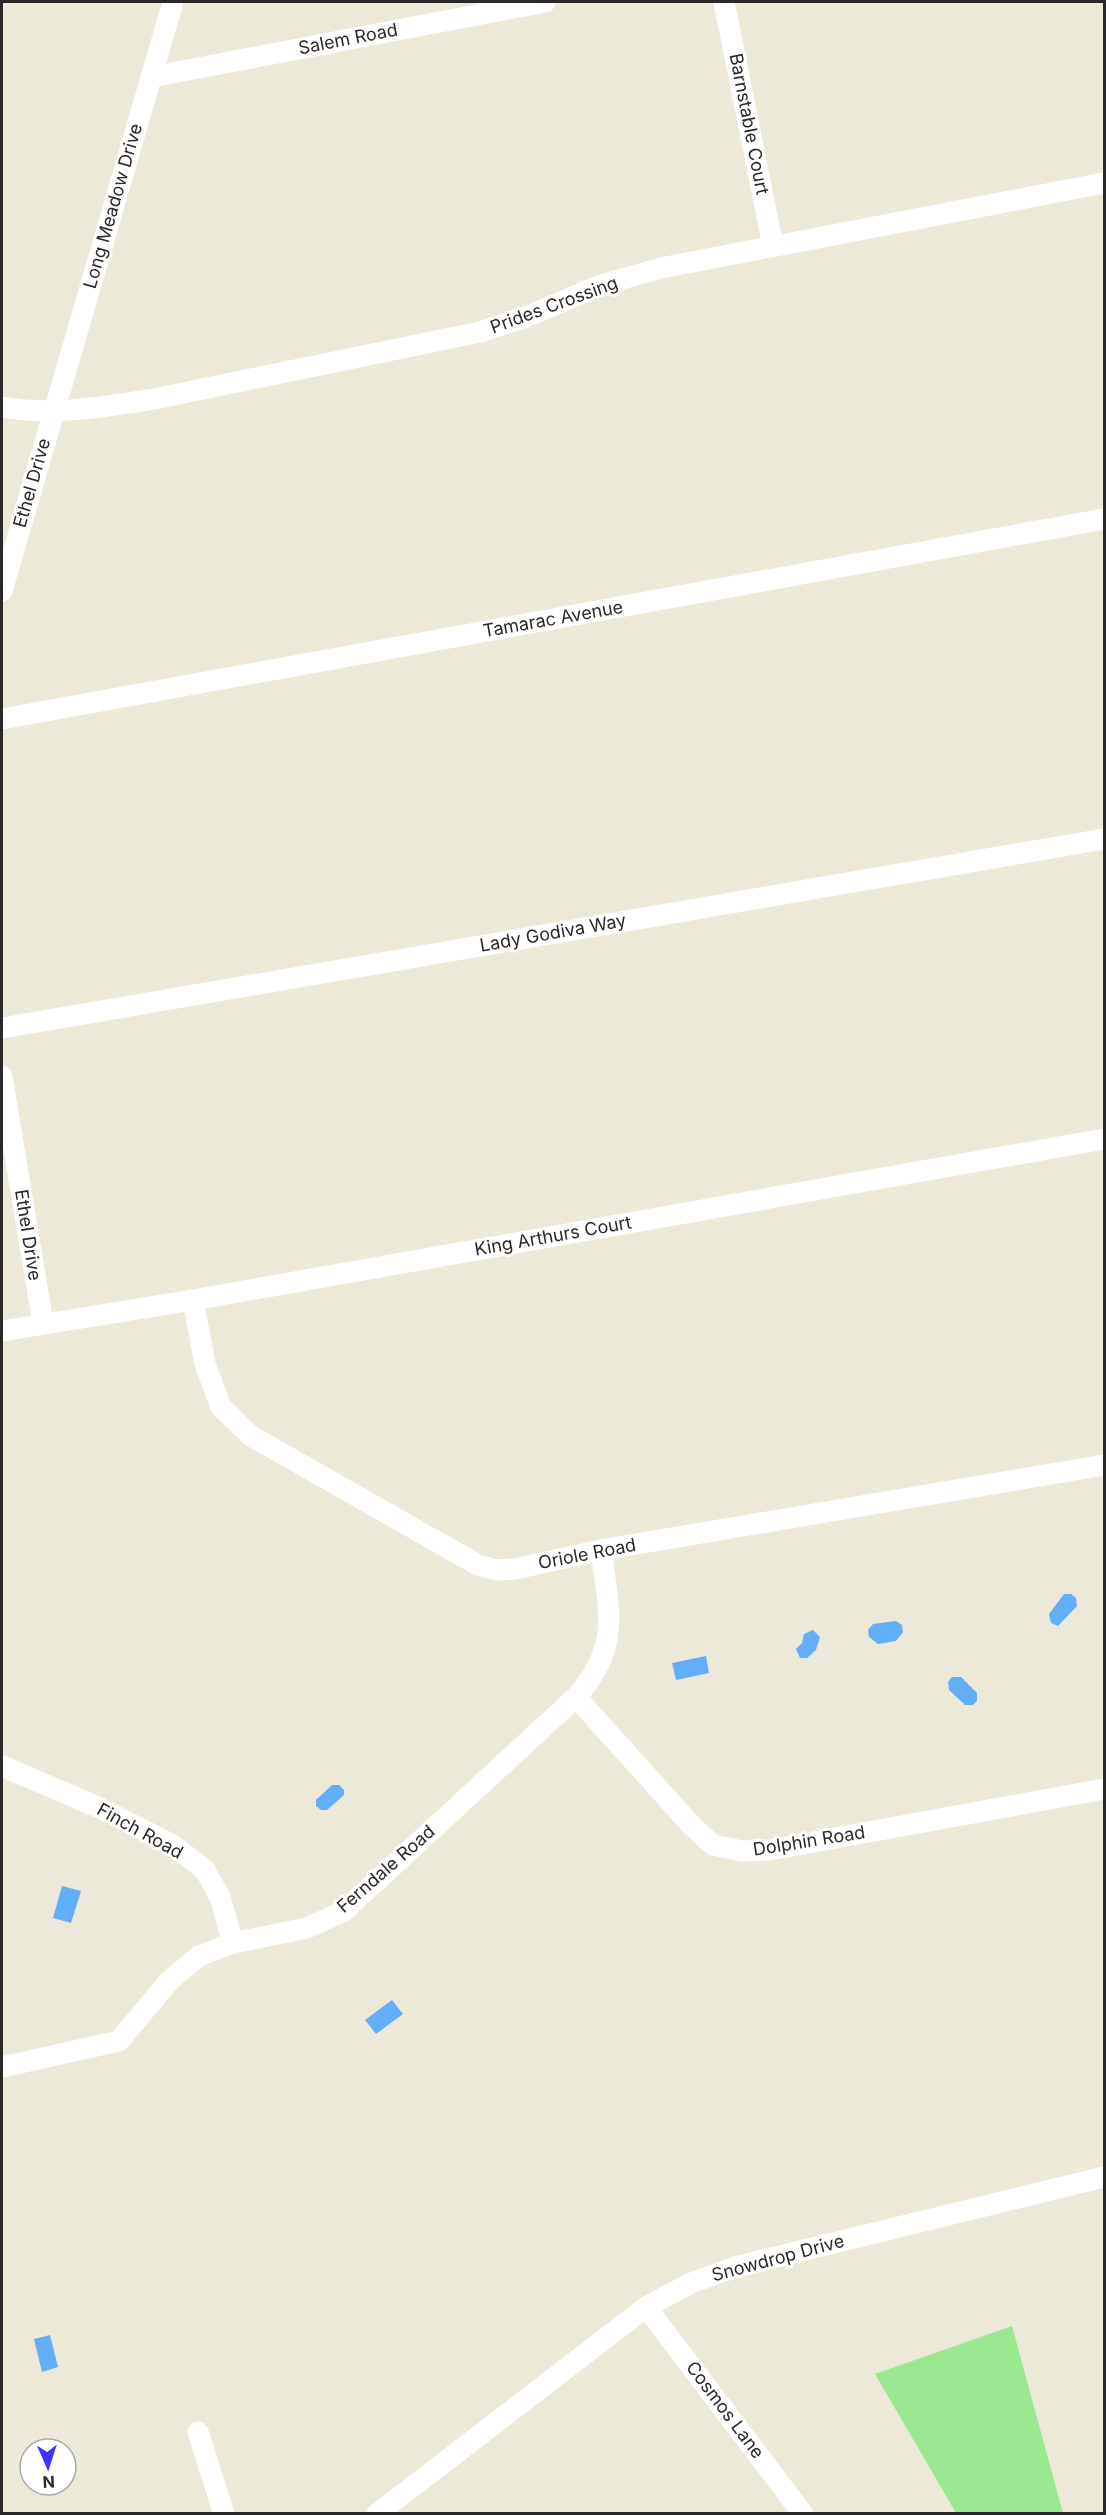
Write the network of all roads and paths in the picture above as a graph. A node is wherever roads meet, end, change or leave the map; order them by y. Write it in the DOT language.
graph roads {
  1 [pos="173,2"];
  2 [pos="545,2"];
  3 [pos="724,2"];
  4 [pos="151,77"];
  5 [pos="1104,183"];
  6 [pos="773,246"];
  7 [pos="2,407"];
  8 [pos="54,411"];
  9 [pos="1104,519"];
  10 [pos="2,591"];
  11 [pos="2,718"];
  12 [pos="1104,839"];
  13 [pos="2,1028"];
  14 [pos="2,1076"];
  15 [pos="1104,1139"];
  16 [pos="193,1300"];
  17 [pos="43,1324"];
  18 [pos="2,1331"];
  19 [pos="1104,1465"];
  20 [pos="600,1550"];
  21 [pos="576,1697"];
  22 [pos="2,1766"];
  23 [pos="1104,1790"];
  24 [pos="233,1943"];
  25 [pos="2,2067"];
  26 [pos="1104,2176"];
  27 [pos="646,2307"];
  28 [pos="198,2432"];
  29 [pos="224,2514"];
  30 [pos="377,2514"];
  31 [pos="803,2514"];
  1 -- 4 [label="street, Long Meadow Drive"];
  2 -- 4 [label="street, Salem Road"];
  3 -- 6 [label="street, Barnstable Court"];
  4 -- 8 [label="street, Long Meadow Drive"];
  5 -- 6 [label="street, Prides Crossing"];
  6 -- 8 [label="street, Prides Crossing"];
  7 -- 8 [label="street, Prides Crossing"];
  8 -- 10 [label="street, Ethel Drive"];
  9 -- 11 [label="street, Tamarac Avenue"];
  12 -- 13 [label="street, Lady Godiva Way"];
  14 -- 17 [label="street, Ethel Drive"];
  15 -- 16 [label="street, King Arthurs Court"];
  16 -- 17 [label="street, King Arthurs Court"];
  16 -- 20 [label="street, Oriole Road"];
  17 -- 18 [label="street, King Arthurs Court"];
  19 -- 20 [label="street, Oriole Road"];
  20 -- 21 [label="street, Ferndale Road"];
  21 -- 23 [label="street, Dolphin Road"];
  21 -- 24 [label="street, Ferndale Road"];
  22 -- 24 [label="street, Finch Road"];
  24 -- 25 [label="street, Ferndale Road"];
  26 -- 27 [label="street, Snowdrop Drive"];
  27 -- 30 [label="street, Snowdrop Drive"];
  27 -- 31 [label="street, Cosmos Lane"];
  28 -- 29 [label="street"];
}
